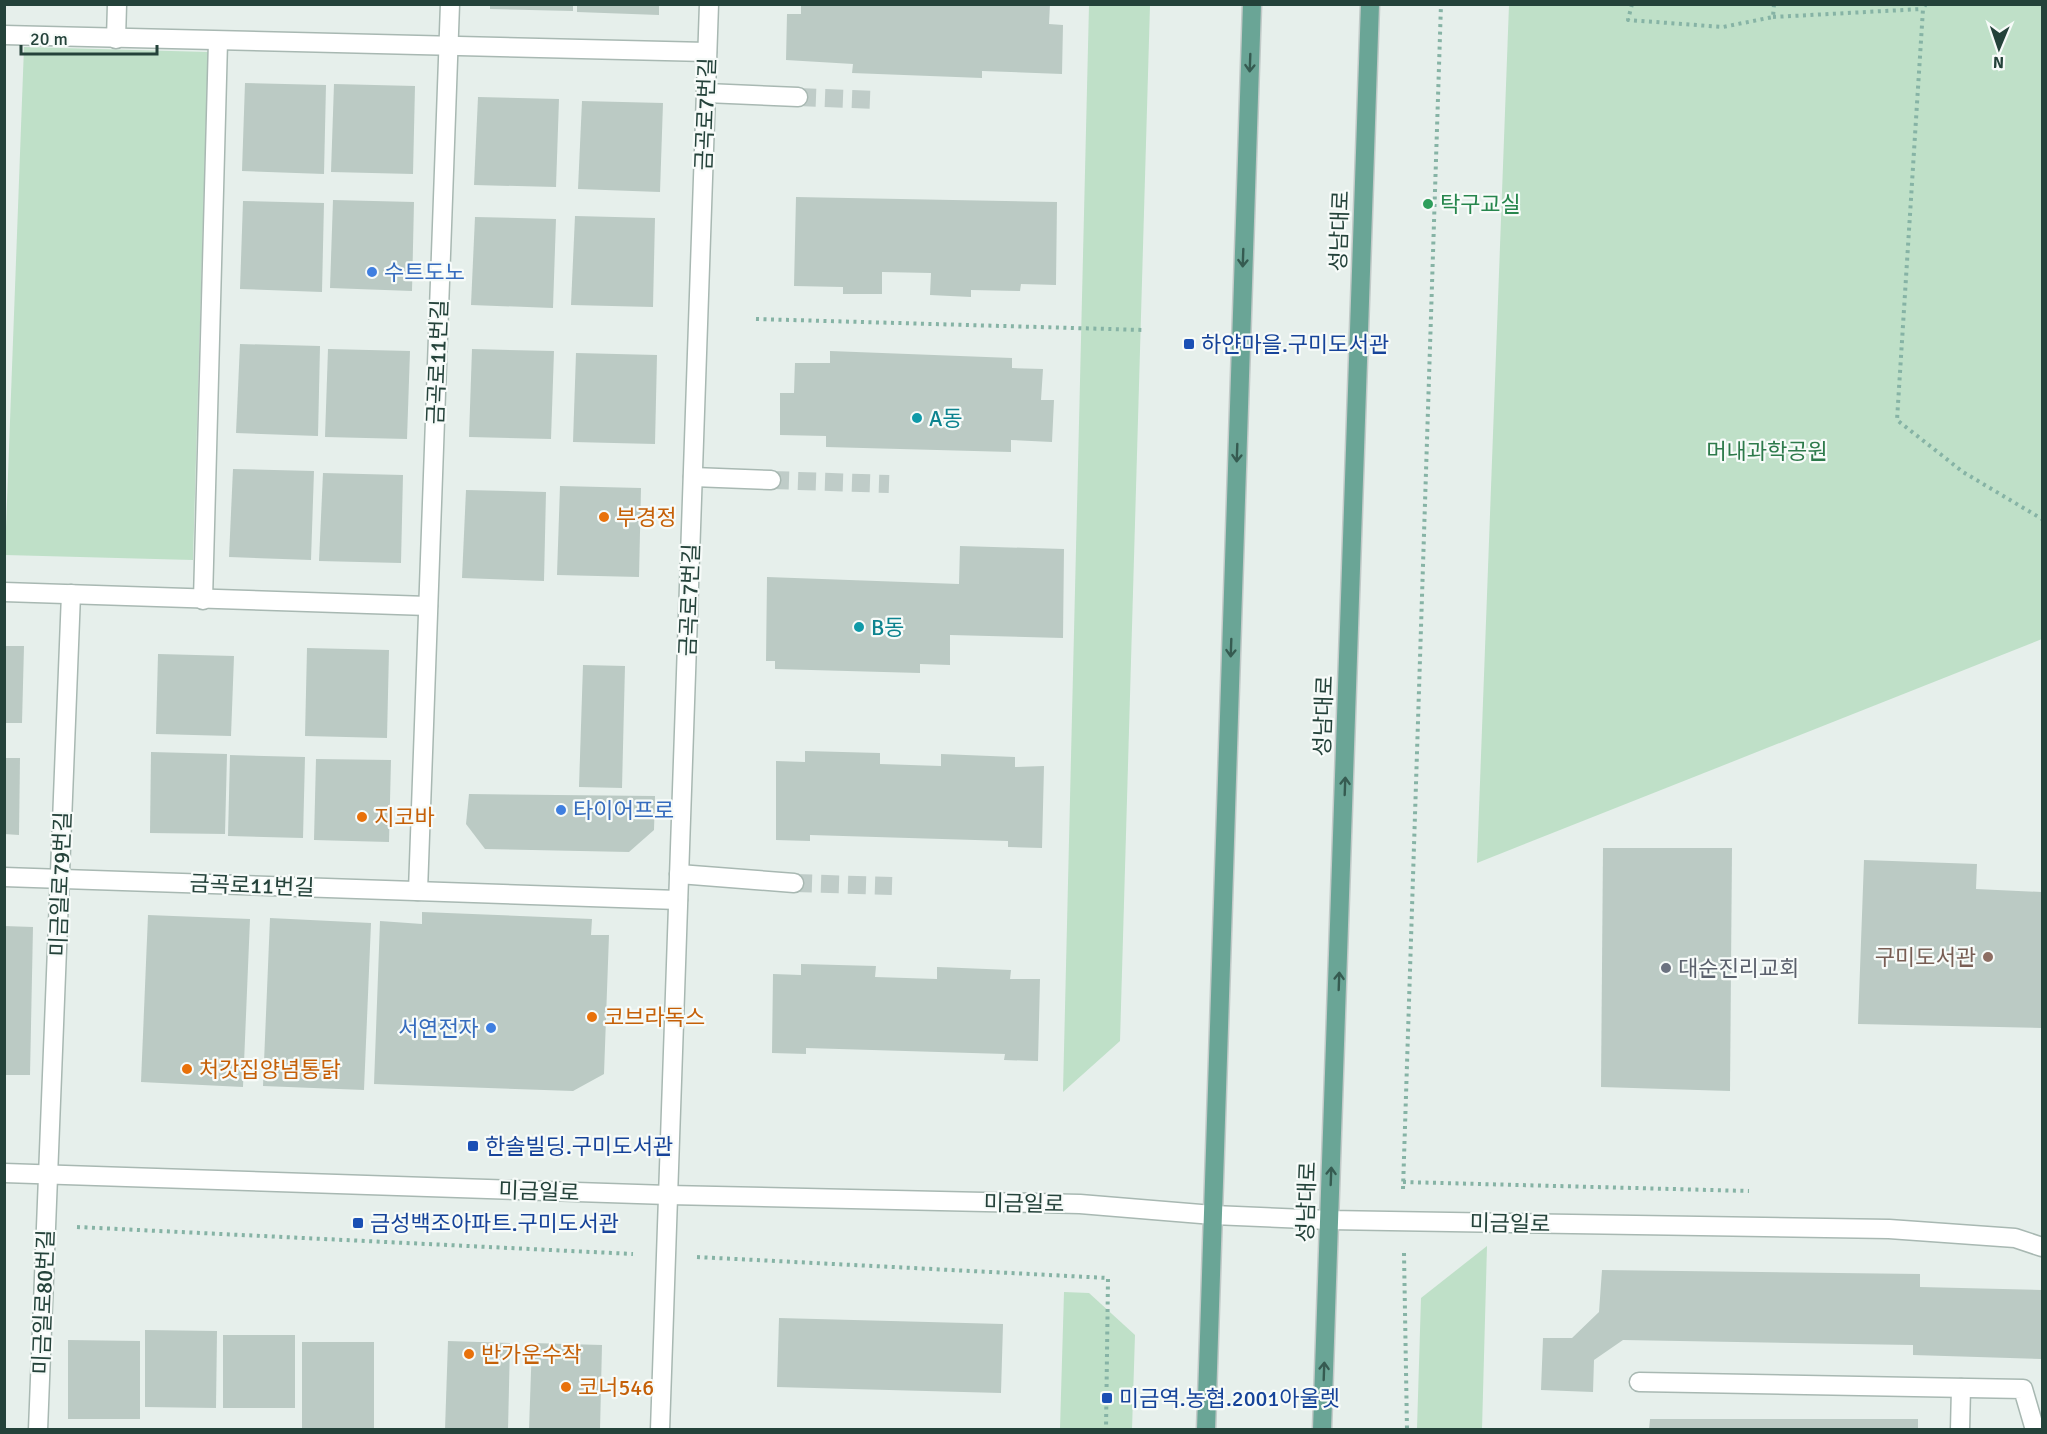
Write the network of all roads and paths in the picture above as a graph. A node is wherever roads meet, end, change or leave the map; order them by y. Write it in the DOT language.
graph roads {
  1 [pos="117,4"];
  2 [pos="450,4"];
  3 [pos="709,4"];
  4 [pos="1252,4"];
  5 [pos="1370,4"];
  6 [pos="1441,4"];
  7 [pos="1632,4"];
  8 [pos="1774,4"];
  9 [pos="1926,4"];
  10 [pos="1923,9"];
  11 [pos="1773,17"];
  12 [pos="4,35"];
  13 [pos="116,39"];
  14 [pos="218,40"];
  15 [pos="448,46"];
  16 [pos="707,52"];
  17 [pos="706,93"];
  18 [pos="798,97"];
  19 [pos="756,319"];
  20 [pos="1144,330"];
  21 [pos="693,477"];
  22 [pos="771,480"];
  23 [pos="2043,519"];
  24 [pos="4,592"];
  25 [pos="71,594"];
  26 [pos="203,600"];
  27 [pos="428,606"];
  28 [pos="679,874"];
  29 [pos="4,876"];
  30 [pos="60,878"];
  31 [pos="794,883"];
  32 [pos="418,891"];
  33 [pos="678,900"];
  34 [pos="4,1173"];
  35 [pos="48,1174"];
  36 [pos="668,1195"];
  37 [pos="1213,1215"];
  38 [pos="1329,1220"];
  39 [pos="1404,1221"];
  40 [pos="76,1226"];
  41 [pos="2043,1246"];
  42 [pos="645,1255"];
  43 [pos="693,1257"];
  44 [pos="1639,1382"];
  45 [pos="1961,1388"];
  46 [pos="38,1430"];
  47 [pos="660,1430"];
  48 [pos="1106,1430"];
  49 [pos="1206,1430"];
  50 [pos="1322,1430"];
  51 [pos="1407,1430"];
  52 [pos="1960,1430"];
  53 [pos="2036,1430"];
  1 -- 13 [label="street"];
  2 -- 15 [label="street, 금곡로11번길"];
  3 -- 16 [label="street, 금곡로7번길"];
  4 -- 37 [label="main road, one-way"];
  38 -- 5 [label="main road, 성남대로, one-way"];
  6 -- 39 [label="path"];
  7 -- 11 [label="path"];
  8 -- 11 [label="path"];
  9 -- 10 [label="path"];
  10 -- 11 [label="path"];
  10 -- 23 [label="path"];
  12 -- 13 [label="street"];
  13 -- 14 [label="street"];
  14 -- 15 [label="street"];
  14 -- 26 [label="street"];
  15 -- 16 [label="street"];
  15 -- 27 [label="street, 금곡로11번길"];
  16 -- 17 [label="street, 금곡로7번길"];
  17 -- 18 [label="street"];
  17 -- 21 [label="street, 금곡로7번길"];
  19 -- 20 [label="path"];
  21 -- 22 [label="street"];
  21 -- 28 [label="street, 금곡로7번길"];
  24 -- 25 [label="street"];
  25 -- 26 [label="street"];
  25 -- 30 [label="street, 미금일로79번길"];
  26 -- 27 [label="street"];
  27 -- 32 [label="street, 금곡로11번길"];
  28 -- 31 [label="street"];
  28 -- 33 [label="street, 금곡로7번길"];
  29 -- 30 [label="street, 금곡로11번길"];
  30 -- 32 [label="street, 금곡로11번길"];
  30 -- 35 [label="street, 미금일로79번길"];
  32 -- 33 [label="street, 금곡로11번길"];
  33 -- 36 [label="street, 금곡로7번길"];
  34 -- 35 [label="street, 미금일로"];
  35 -- 36 [label="street, 미금일로"];
  35 -- 46 [label="street, 미금일로80번길"];
  36 -- 37 [label="street, 미금일로"];
  36 -- 47 [label="street, 금곡로7번길"];
  37 -- 38 [label="street, 미금일로"];
  37 -- 49 [label="main road"];
  38 -- 39 [label="street, 미금일로"];
  50 -- 38 [label="main road, 성남대로, one-way"];
  39 -- 41 [label="street, 미금일로"];
  39 -- 51 [label="path"];
  40 -- 42 [label="path"];
  43 -- 48 [label="path"];
  44 -- 45 [label="street"];
  45 -- 52 [label="street"];
  45 -- 53 [label="street"];
}
